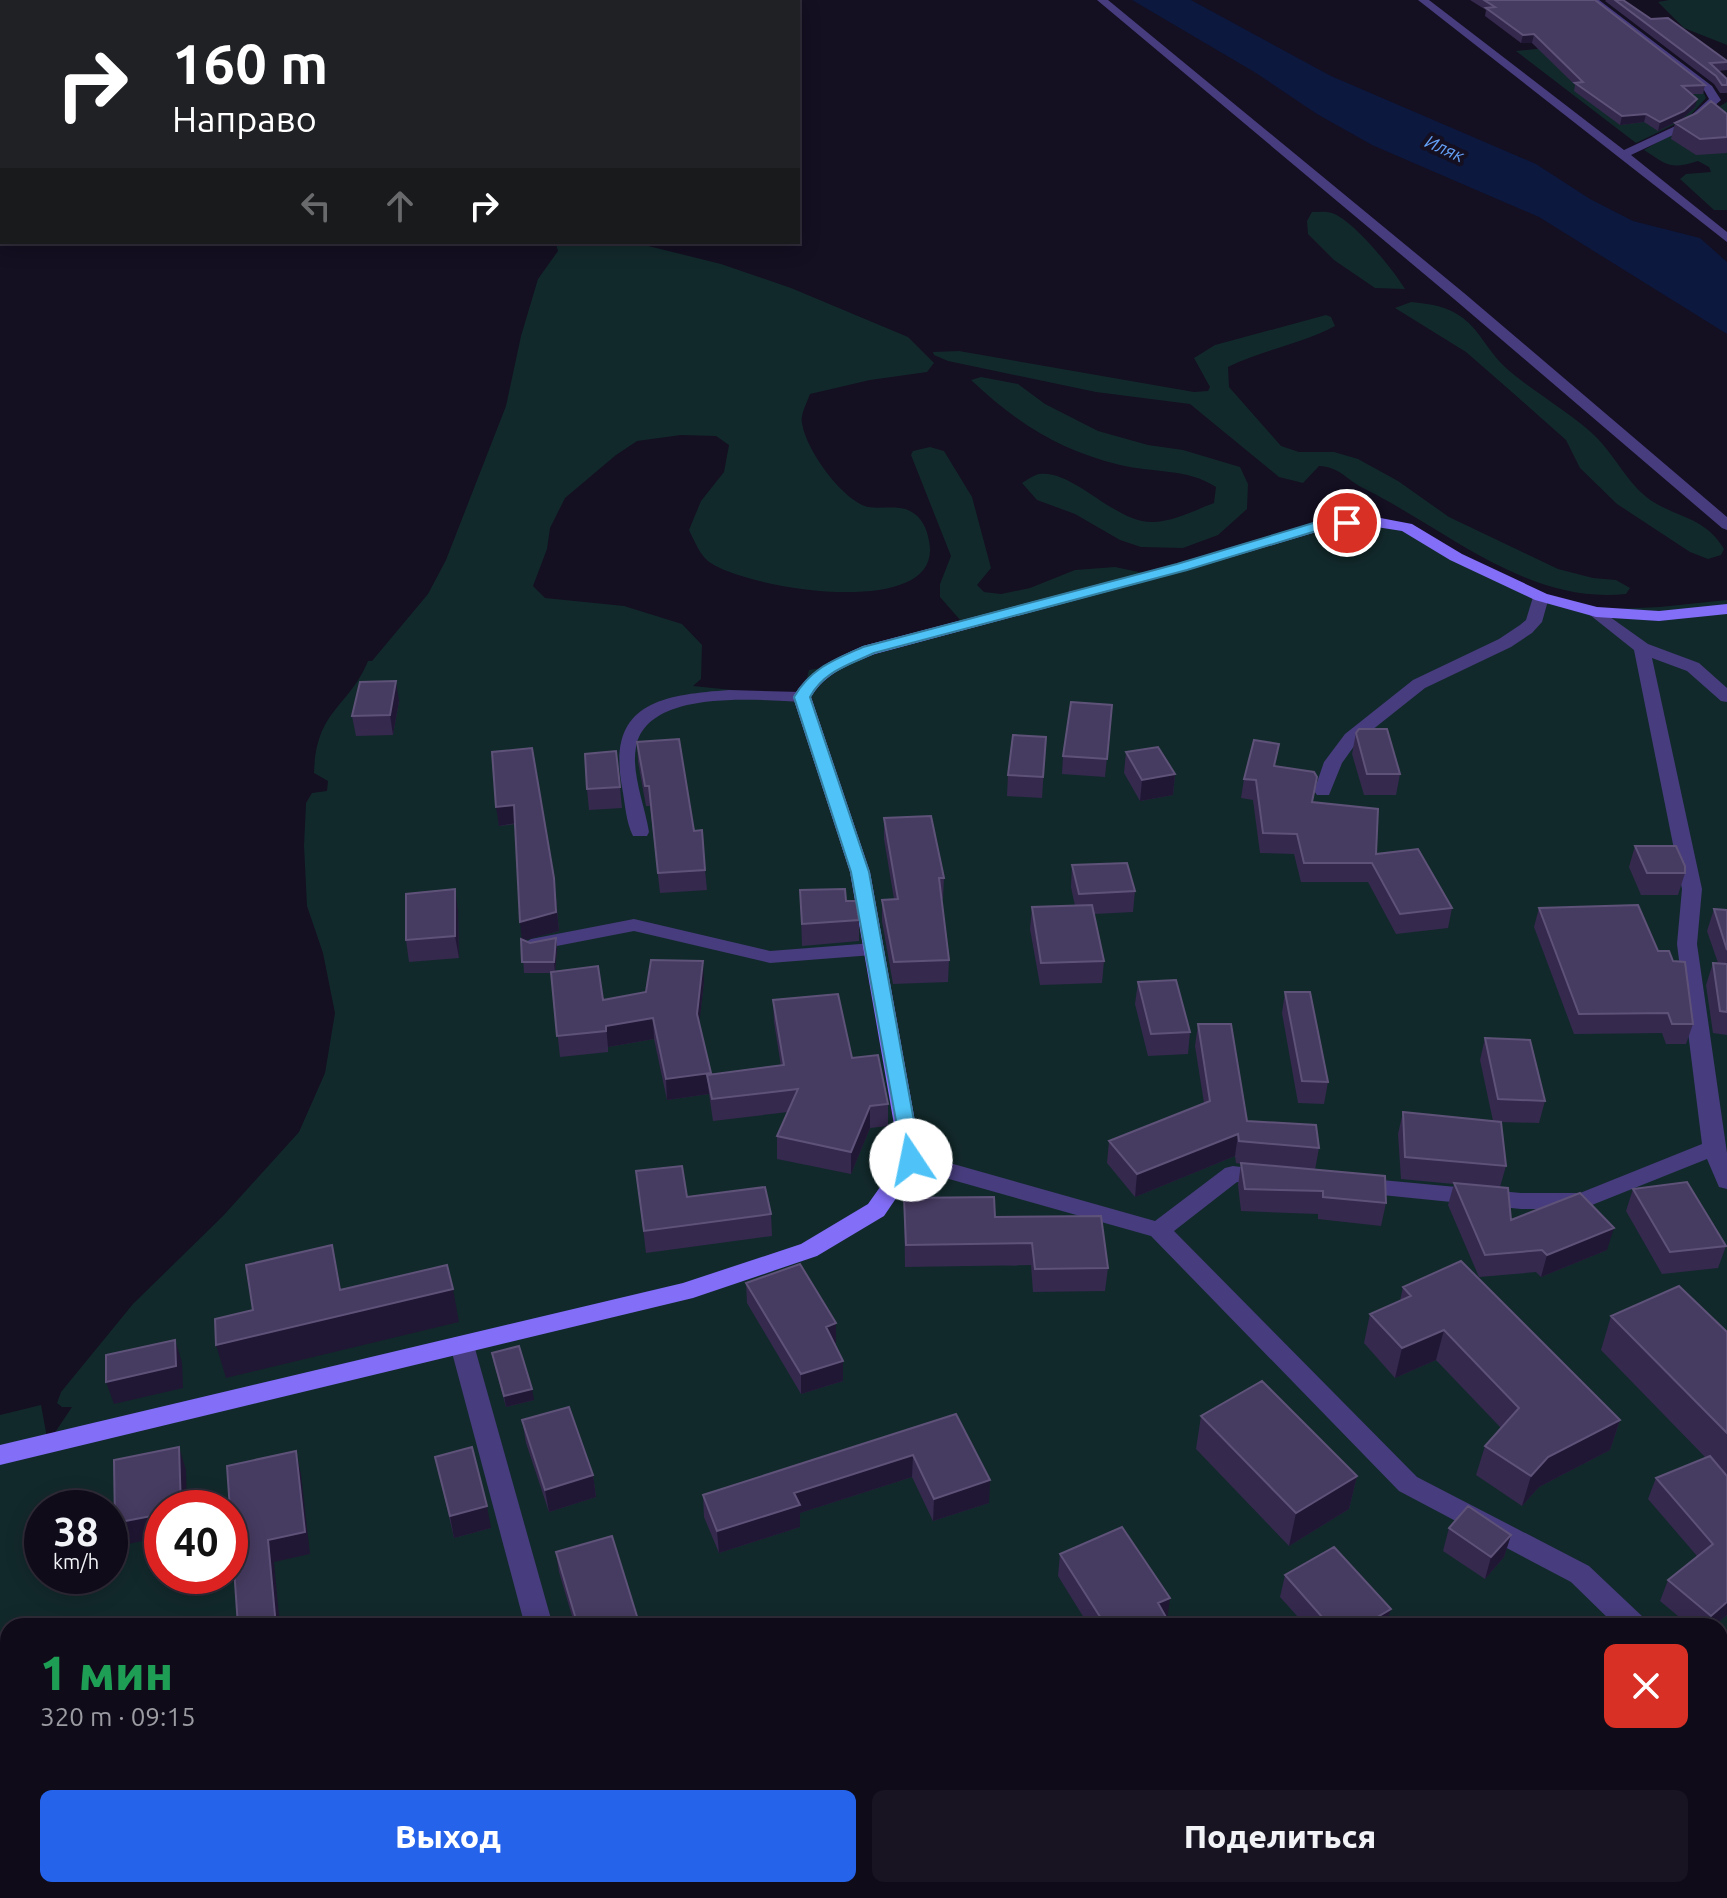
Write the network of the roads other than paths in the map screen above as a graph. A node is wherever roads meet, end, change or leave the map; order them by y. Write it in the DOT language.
graph roads {
  1 [pos="1102,0"];
  2 [pos="1423,0"];
  3 [pos="1593,0"];
  4 [pos="1622,155"];
  5 [pos="1727,238"];
  6 [pos="1727,525"];
  7 [pos="1541,597"];
  8 [pos="1727,609"];
  9 [pos="1596,612"];
  10 [pos="1642,648"];
  11 [pos="802,697"];
  12 [pos="1727,697"];
  13 [pos="1323,791"];
  14 [pos="640,832"];
  15 [pos="531,945"];
  16 [pos="873,949"];
  17 [pos="1714,1148"];
  18 [pos="911,1160"];
  19 [pos="1279,1178"];
  20 [pos="1727,1181"];
  21 [pos="1339,1184"];
  22 [pos="1159,1230"];
  23 [pos="462,1345"];
  24 [pos="0,1455"];
  25 [pos="537,1618"];
  26 [pos="1626,1618"];
  1 -- 6 [label="lane"];
  2 -- 4 [label="lane"];
  3 -- 4 [label="lane"];
  4 -- 5 [label="lane"];
  7 -- 9 [label="street"];
  7 -- 11 [label="street"];
  7 -- 13 [label="lane"];
  8 -- 9 [label="street"];
  9 -- 10 [label="lane"];
  10 -- 12 [label="lane"];
  10 -- 17 [label="lane"];
  11 -- 14 [label="lane"];
  11 -- 16 [label="street"];
  15 -- 16 [label="lane"];
  16 -- 18 [label="street"];
  17 -- 20 [label="lane"];
  17 -- 21 [label="lane"];
  18 -- 22 [label="lane"];
  18 -- 23 [label="street"];
  19 -- 22 [label="lane"];
  22 -- 26 [label="lane"];
  23 -- 24 [label="street"];
  23 -- 25 [label="lane"];
}
